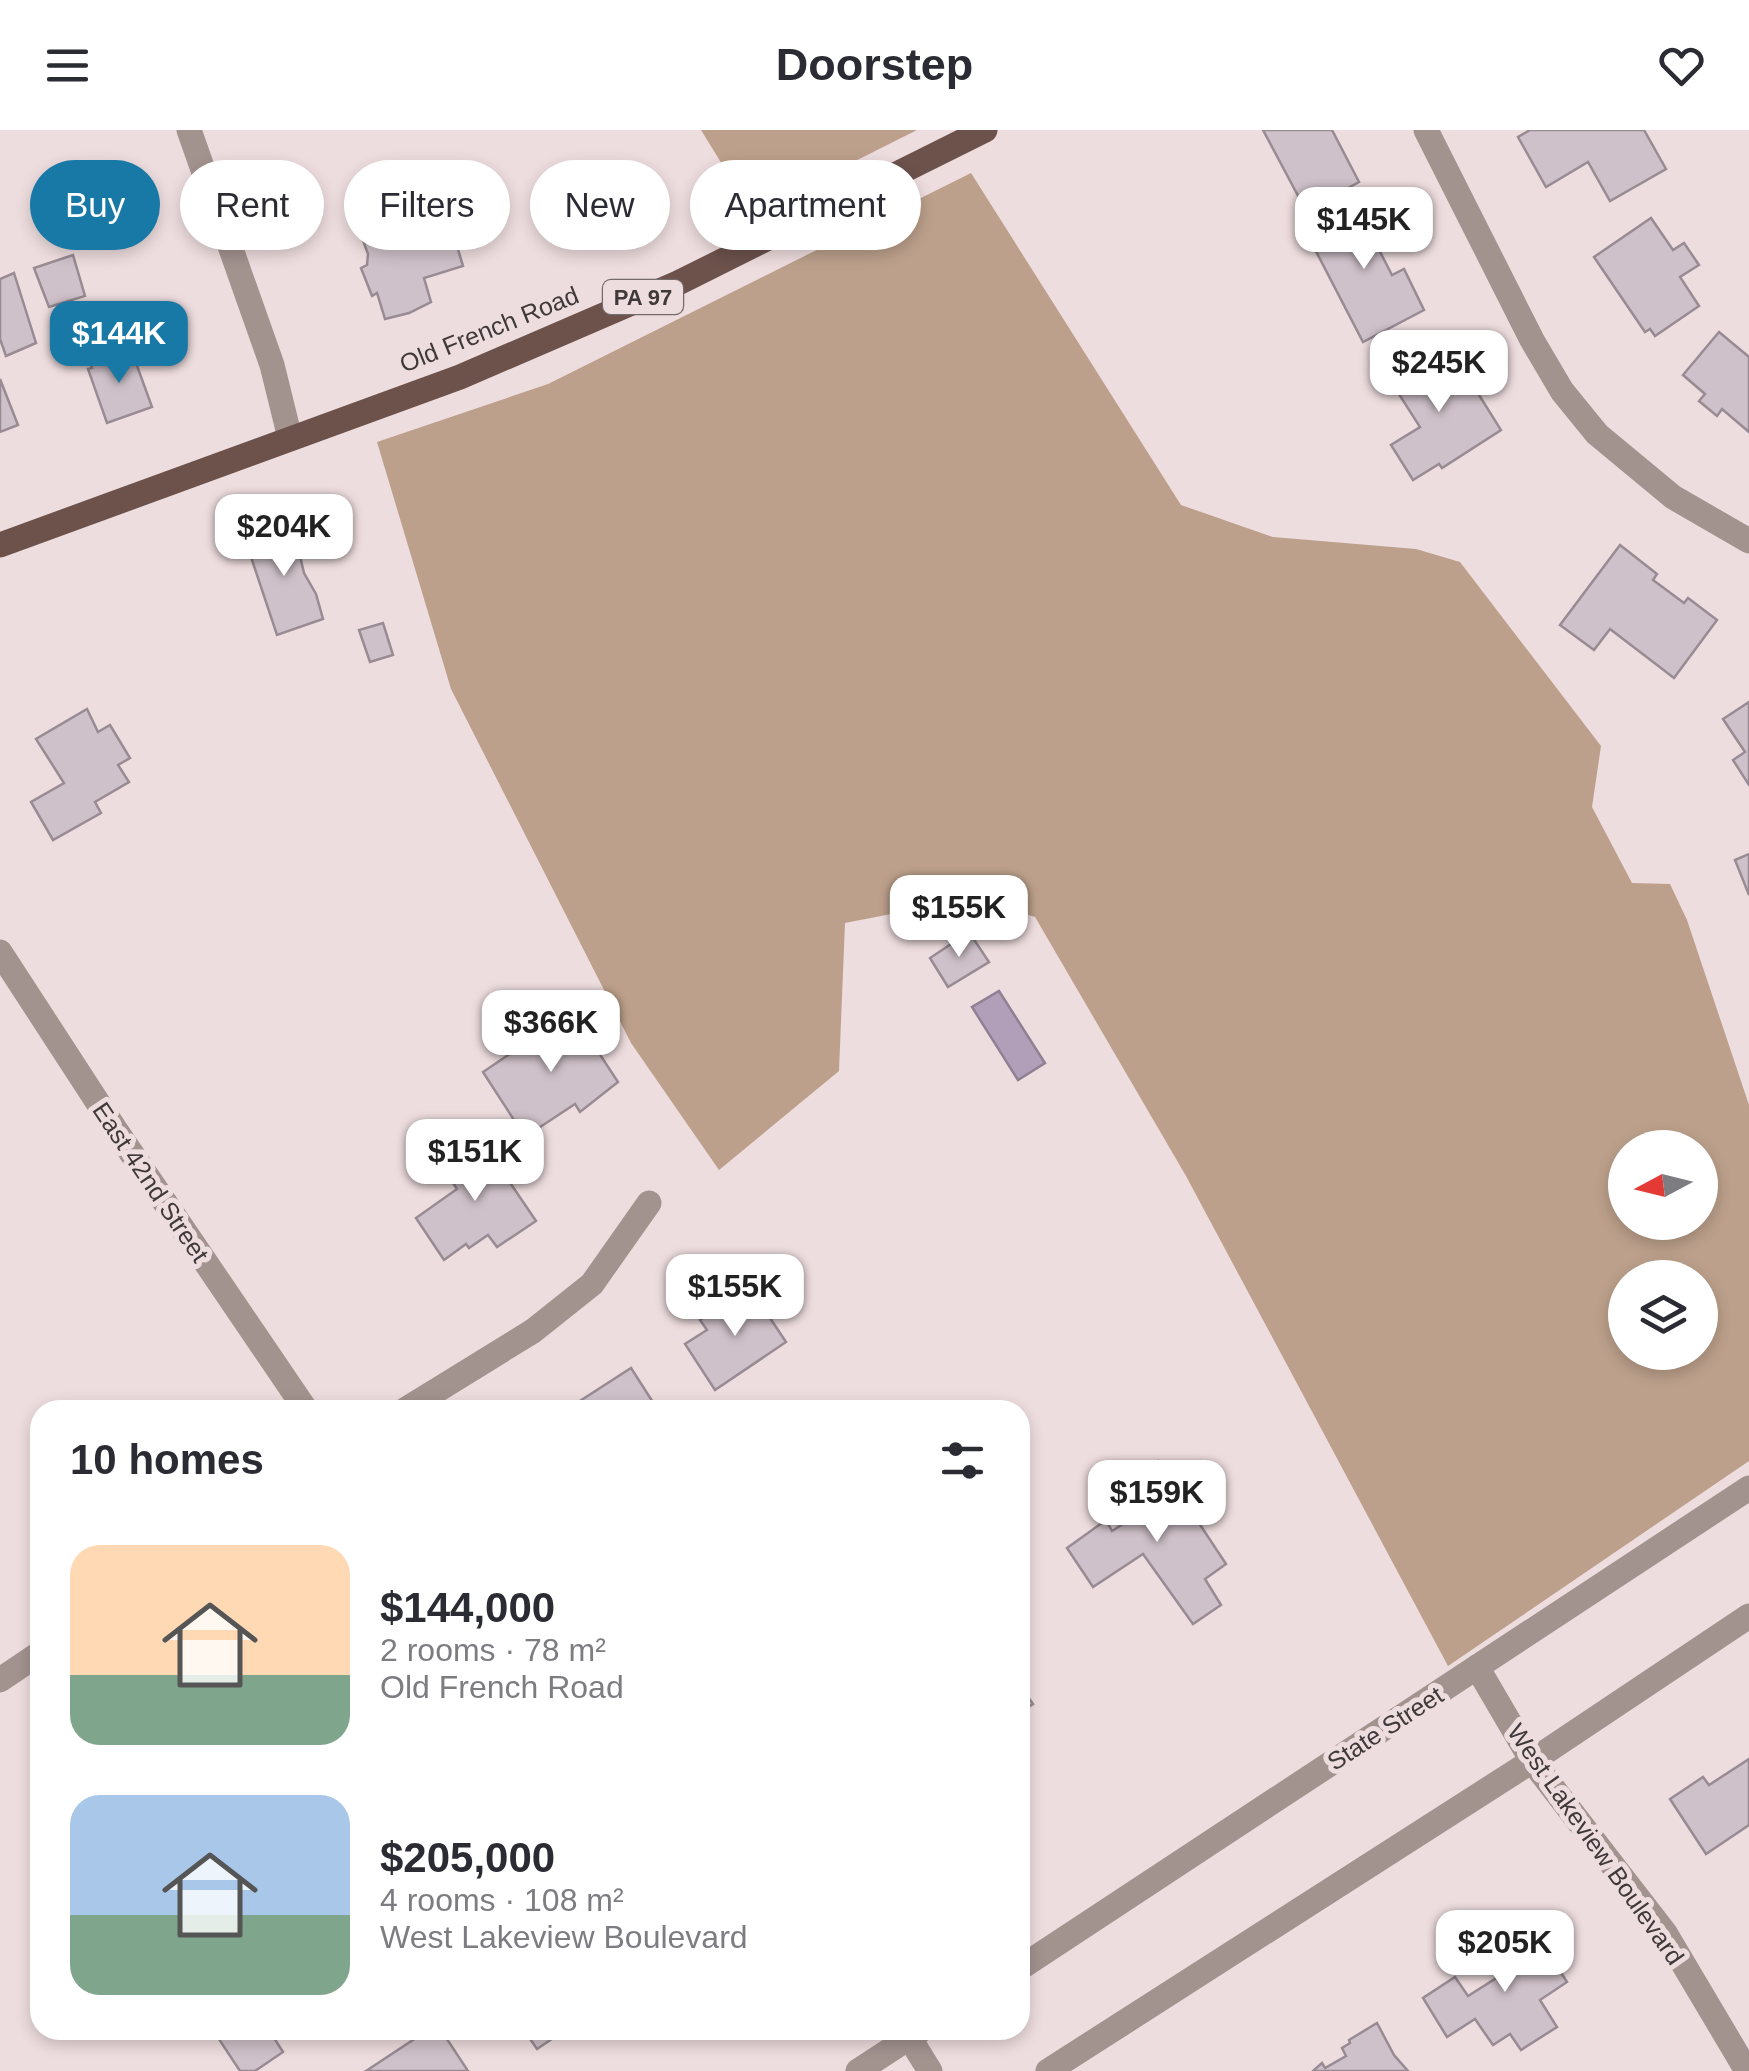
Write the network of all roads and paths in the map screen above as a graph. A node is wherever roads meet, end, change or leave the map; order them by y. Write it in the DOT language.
graph roads {
  1 [pos="189,130"];
  2 [pos="985,130"];
  3 [pos="1426,130"];
  4 [pos="290,438"];
  5 [pos="1749,541"];
  6 [pos="0,545"];
  7 [pos="0,952"];
  8 [pos="649,1204"];
  9 [pos="299,1400"];
  10 [pos="420,1400"];
  11 [pos="1749,1488"];
  12 [pos="1749,1616"];
  13 [pos="30,1660"];
  14 [pos="1477,1668"];
  15 [pos="0,1680"];
  16 [pos="1532,1761"];
  17 [pos="1030,1961"];
  18 [pos="906,2040"];
  19 [pos="917,2040"];
  20 [pos="858,2071"];
  21 [pos="930,2071"];
  22 [pos="1048,2071"];
  23 [pos="1747,2071"];
  1 -- 4 [label="street"];
  2 -- 4 [label="main road, Old French Road / PA 97"];
  3 -- 5 [label="street"];
  4 -- 6 [label="main road, Old French Road / PA 97"];
  7 -- 9 [label="street, East 42nd Street"];
  8 -- 10 [label="street"];
  11 -- 14 [label="street, State Street"];
  12 -- 16 [label="street"];
  13 -- 15 [label="street"];
  14 -- 16 [label="street, West Lakeview Boulevard"];
  14 -- 17 [label="street, State Street"];
  16 -- 22 [label="street"];
  16 -- 23 [label="street, West Lakeview Boulevard"];
  18 -- 20 [label="street"];
  19 -- 21 [label="street"];
}
